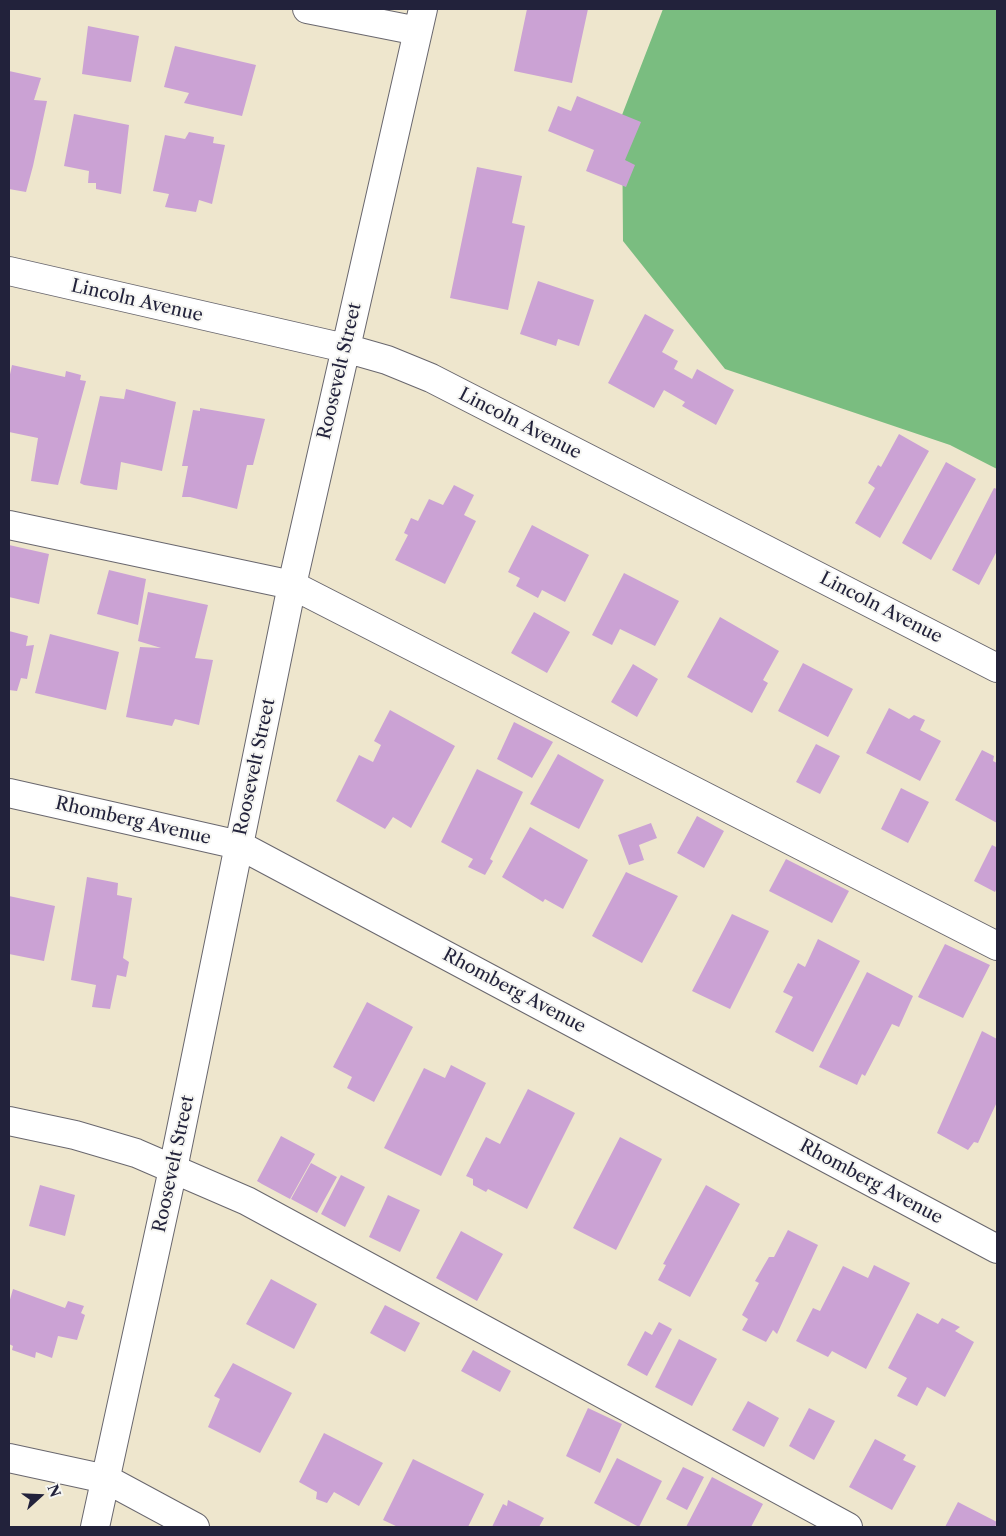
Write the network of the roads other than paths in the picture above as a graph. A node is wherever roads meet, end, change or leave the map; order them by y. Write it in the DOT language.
graph roads {
  1 [pos="307,9"];
  2 [pos="421,20"];
  3 [pos="9,271"];
  4 [pos="345,348"];
  5 [pos="9,525"];
  6 [pos="292,585"];
  7 [pos="997,668"];
  8 [pos="9,793"];
  9 [pos="239,845"];
  10 [pos="997,946"];
  11 [pos="9,1121"];
  12 [pos="173,1169"];
  13 [pos="997,1249"];
  14 [pos="9,1458"];
  15 [pos="106,1479"];
  16 [pos="96,1527"];
  17 [pos="195,1527"];
  18 [pos="848,1527"];
  1 -- 2 [label="street"];
  2 -- 4 [label="street, Roosevelt Street"];
  3 -- 4 [label="street, Lincoln Avenue"];
  4 -- 6 [label="street, Roosevelt Street"];
  4 -- 7 [label="street, Lincoln Avenue"];
  5 -- 6 [label="street"];
  6 -- 9 [label="street, Roosevelt Street"];
  6 -- 10 [label="street"];
  8 -- 9 [label="street, Rhomberg Avenue"];
  9 -- 12 [label="street, Roosevelt Street"];
  9 -- 13 [label="street, Rhomberg Avenue"];
  11 -- 12 [label="street"];
  12 -- 15 [label="street, Roosevelt Street"];
  12 -- 18 [label="street"];
  14 -- 15 [label="street"];
  15 -- 16 [label="street, Roosevelt Street"];
  15 -- 17 [label="street"];
}
